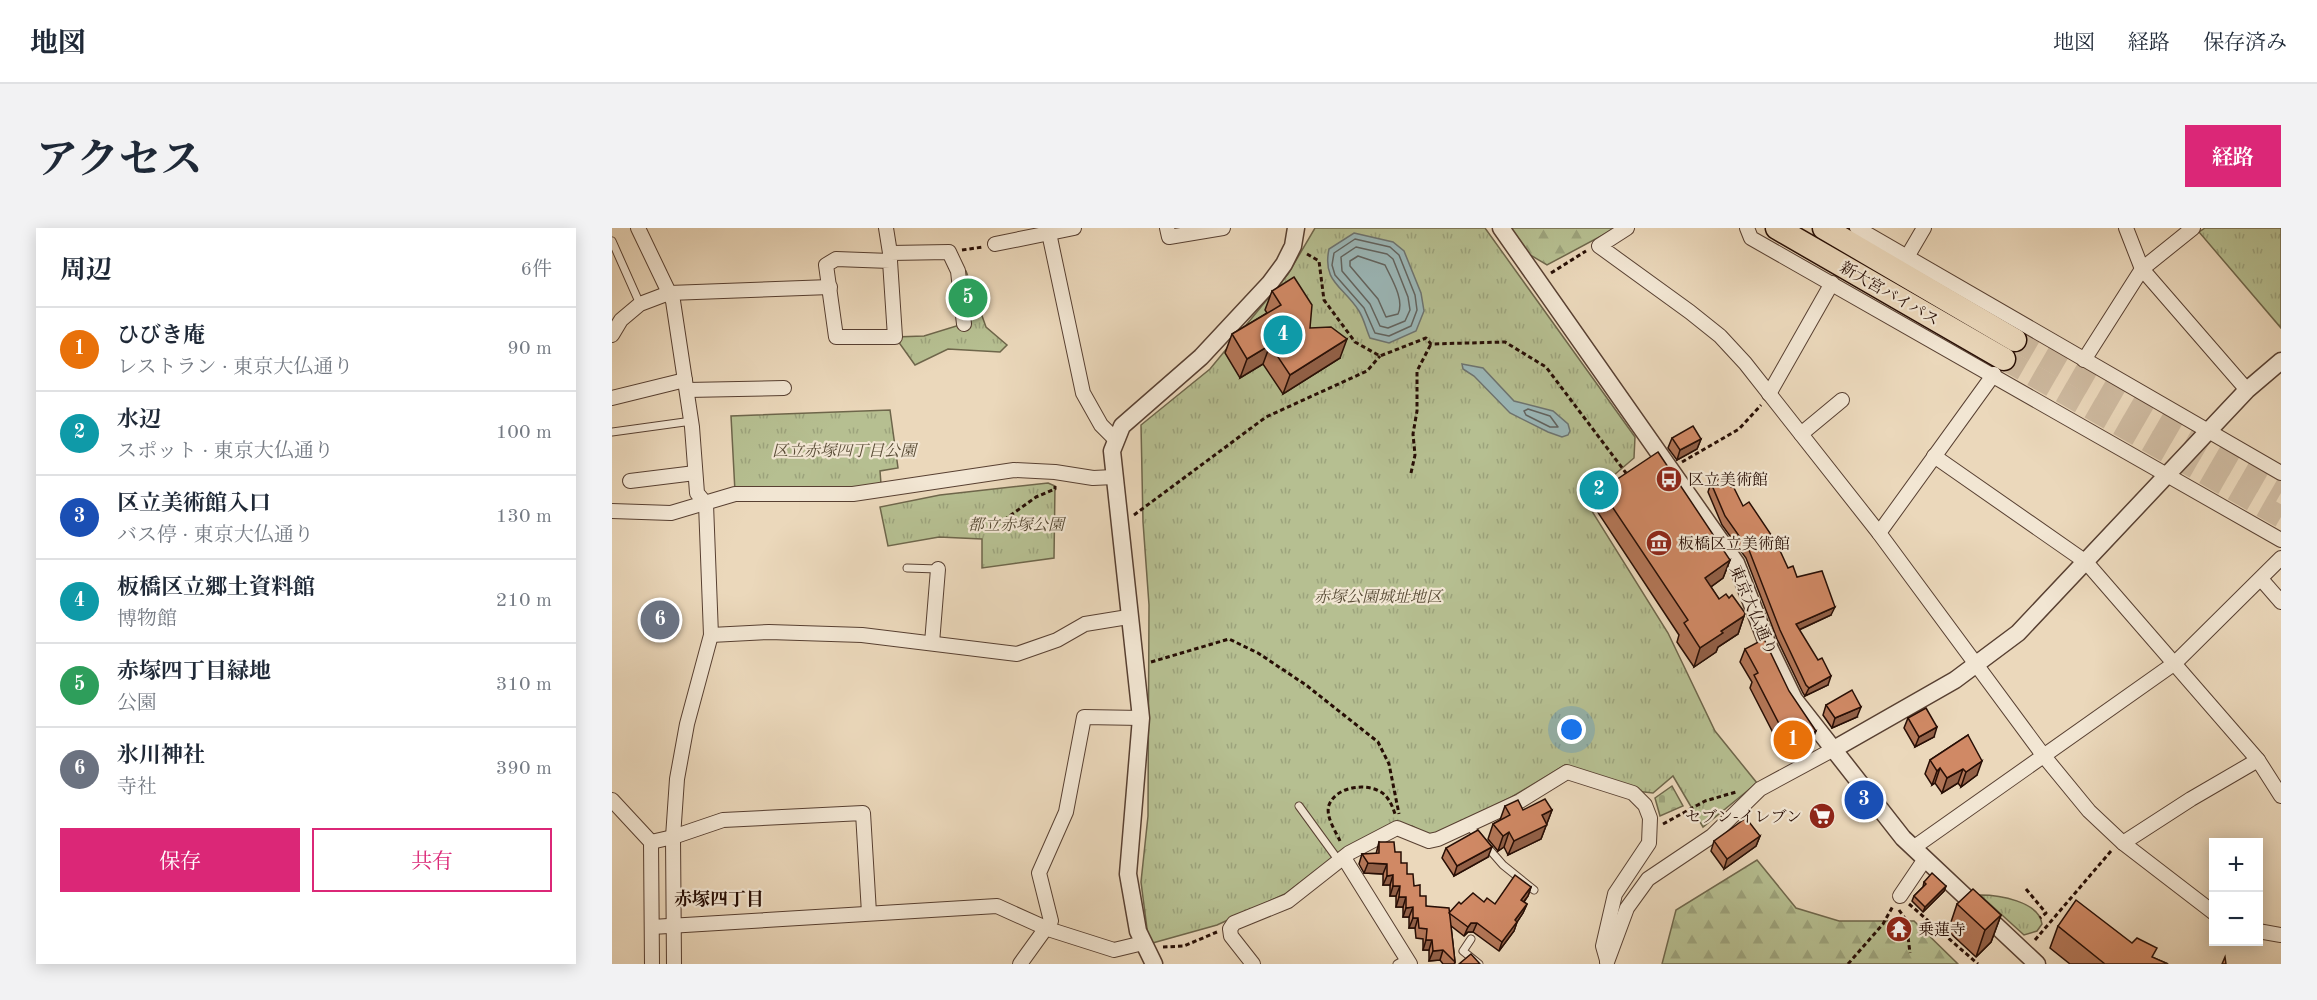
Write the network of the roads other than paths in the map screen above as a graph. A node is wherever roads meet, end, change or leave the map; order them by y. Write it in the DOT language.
graph roads {
  1 [pos="638,228"];
  2 [pos="886,228"];
  3 [pos="1074,228"];
  4 [pos="1167,228"];
  5 [pos="1220,228"];
  6 [pos="1296,228"];
  7 [pos="1501,228"];
  8 [pos="1627,228"];
  9 [pos="1736,228"];
  10 [pos="1776,228"];
  11 [pos="1824,228"];
  12 [pos="1857,228"];
  13 [pos="1924,228"];
  14 [pos="2126,228"];
  15 [pos="2193,228"];
  16 [pos="1049,233"];
  17 [pos="1749,233"];
  18 [pos="612,241"];
  19 [pos="996,244"];
  20 [pos="890,257"];
  21 [pos="1907,257"];
  22 [pos="2142,269"];
  23 [pos="1833,283"];
  24 [pos="830,287"];
  25 [pos="669,292"];
  26 [pos="640,304"];
  27 [pos="964,324"];
  28 [pos="612,335"];
  29 [pos="2004,358"];
  30 [pos="2084,360"];
  31 [pos="2281,361"];
  32 [pos="686,385"];
  33 [pos="784,388"];
  34 [pos="2247,390"];
  35 [pos="1769,394"];
  36 [pos="612,398"];
  37 [pos="1842,400"];
  38 [pos="692,422"];
  39 [pos="612,432"];
  40 [pos="2209,432"];
  41 [pos="1801,434"];
  42 [pos="1116,440"];
  43 [pos="1934,456"];
  44 [pos="694,473"];
  45 [pos="2281,473"];
  46 [pos="2170,474"];
  47 [pos="1114,477"];
  48 [pos="630,481"];
  49 [pos="706,504"];
  50 [pos="612,511"];
  51 [pos="1879,533"];
  52 [pos="2281,540"];
  53 [pos="2281,558"];
  54 [pos="2086,562"];
  55 [pos="907,568"];
  56 [pos="938,569"];
  57 [pos="2261,579"];
  58 [pos="2281,602"];
  59 [pos="1128,617"];
  60 [pos="711,635"];
  61 [pos="932,643"];
  62 [pos="2175,663"];
  63 [pos="1977,666"];
  64 [pos="1141,718"];
  65 [pos="1834,749"];
  66 [pos="2043,755"];
  67 [pos="2258,760"];
  68 [pos="2281,796"];
  69 [pos="612,800"];
  70 [pos="1299,806"];
  71 [pos="1469,826"];
  72 [pos="673,837"];
  73 [pos="651,842"];
  74 [pos="2122,842"];
  75 [pos="1919,854"];
  76 [pos="1344,858"];
  77 [pos="1534,890"];
  78 [pos="1900,896"];
  79 [pos="2209,909"];
  80 [pos="869,913"];
  81 [pos="674,926"];
  82 [pos="652,927"];
  83 [pos="1048,929"];
  84 [pos="2263,932"];
  85 [pos="2281,935"];
  86 [pos="1471,939"];
  87 [pos="1143,943"];
  88 [pos="1404,962"];
  89 [pos="1607,962"];
  90 [pos="652,964"];
  91 [pos="674,964"];
  92 [pos="1020,964"];
  93 [pos="1154,964"];
  94 [pos="1253,964"];
  95 [pos="1479,964"];
  96 [pos="2037,964"];
  1 -- 25 [label="street"];
  2 -- 20 [label="street"];
  3 -- 16 [label="street"];
  4 -- 5 [label="street"];
  6 -- 42 [label="street"];
  7 -- 65 [label="street, 東京大仏通り"];
  8 -- 35 [label="street"];
  9 -- 17 [label="street"];
  10 -- 29 [label="highway, 新大宮バイパス"];
  11 -- 29 [label="highway, 新大宮バイパス"];
  12 -- 21 [label="street"];
  13 -- 21 [label="street"];
  14 -- 22 [label="street"];
  15 -- 22 [label="street"];
  16 -- 19 [label="street"];
  16 -- 42 [label="street"];
  17 -- 23 [label="street"];
  18 -- 26 [label="lane"];
  20 -- 24 [label="street"];
  20 -- 24 [label="street"];
  20 -- 27 [label="street"];
  21 -- 30 [label="street"];
  22 -- 30 [label="street"];
  22 -- 34 [label="street"];
  23 -- 29 [label="street"];
  23 -- 35 [label="street"];
  24 -- 25 [label="street"];
  25 -- 26 [label="street"];
  25 -- 32 [label="street"];
  26 -- 28 [label="street"];
  29 -- 43 [label="street"];
  29 -- 46 [label="street"];
  30 -- 40 [label="street"];
  31 -- 34 [label="street"];
  32 -- 33 [label="street"];
  32 -- 36 [label="street"];
  32 -- 38 [label="street"];
  34 -- 40 [label="street"];
  35 -- 41 [label="street"];
  37 -- 41 [label="street"];
  38 -- 39 [label="lane"];
  38 -- 44 [label="street"];
  40 -- 45 [label="street"];
  40 -- 46 [label="street"];
  41 -- 51 [label="street"];
  42 -- 47 [label="street"];
  43 -- 51 [label="street"];
  43 -- 54 [label="street"];
  44 -- 48 [label="street"];
  44 -- 49 [label="street"];
  46 -- 52 [label="street"];
  46 -- 54 [label="street"];
  47 -- 49 [label="street"];
  47 -- 59 [label="street"];
  49 -- 50 [label="street"];
  49 -- 60 [label="street"];
  51 -- 63 [label="street"];
  53 -- 57 [label="street"];
  54 -- 62 [label="street"];
  54 -- 63 [label="street"];
  55 -- 56 [label="lane"];
  56 -- 61 [label="street"];
  57 -- 58 [label="street"];
  57 -- 62 [label="street"];
  59 -- 61 [label="street"];
  59 -- 64 [label="street"];
  60 -- 61 [label="street"];
  60 -- 72 [label="street"];
  62 -- 66 [label="street"];
  62 -- 67 [label="street"];
  63 -- 65 [label="street"];
  63 -- 66 [label="street"];
  64 -- 83 [label="street"];
  64 -- 87 [label="street"];
  65 -- 75 [label="street, 東京大仏通り"];
  65 -- 89 [label="street"];
  66 -- 74 [label="street"];
  66 -- 75 [label="street"];
  67 -- 68 [label="street"];
  67 -- 74 [label="street"];
  69 -- 73 [label="street"];
  70 -- 76 [label="lane"];
  71 -- 76 [label="street"];
  71 -- 77 [label="lane"];
  71 -- 89 [label="street"];
  72 -- 73 [label="street"];
  72 -- 80 [label="street"];
  72 -- 81 [label="street"];
  73 -- 82 [label="street"];
  74 -- 79 [label="street"];
  75 -- 78 [label="street"];
  75 -- 96 [label="street, 東京大仏通り"];
  76 -- 88 [label="street"];
  76 -- 94 [label="street"];
  80 -- 81 [label="street"];
  80 -- 83 [label="street"];
  81 -- 82 [label="street"];
  81 -- 91 [label="street"];
  82 -- 90 [label="street"];
  83 -- 87 [label="street"];
  83 -- 92 [label="street"];
  84 -- 85 [label="street"];
  86 -- 95 [label="lane"];
  87 -- 93 [label="street"];
}
